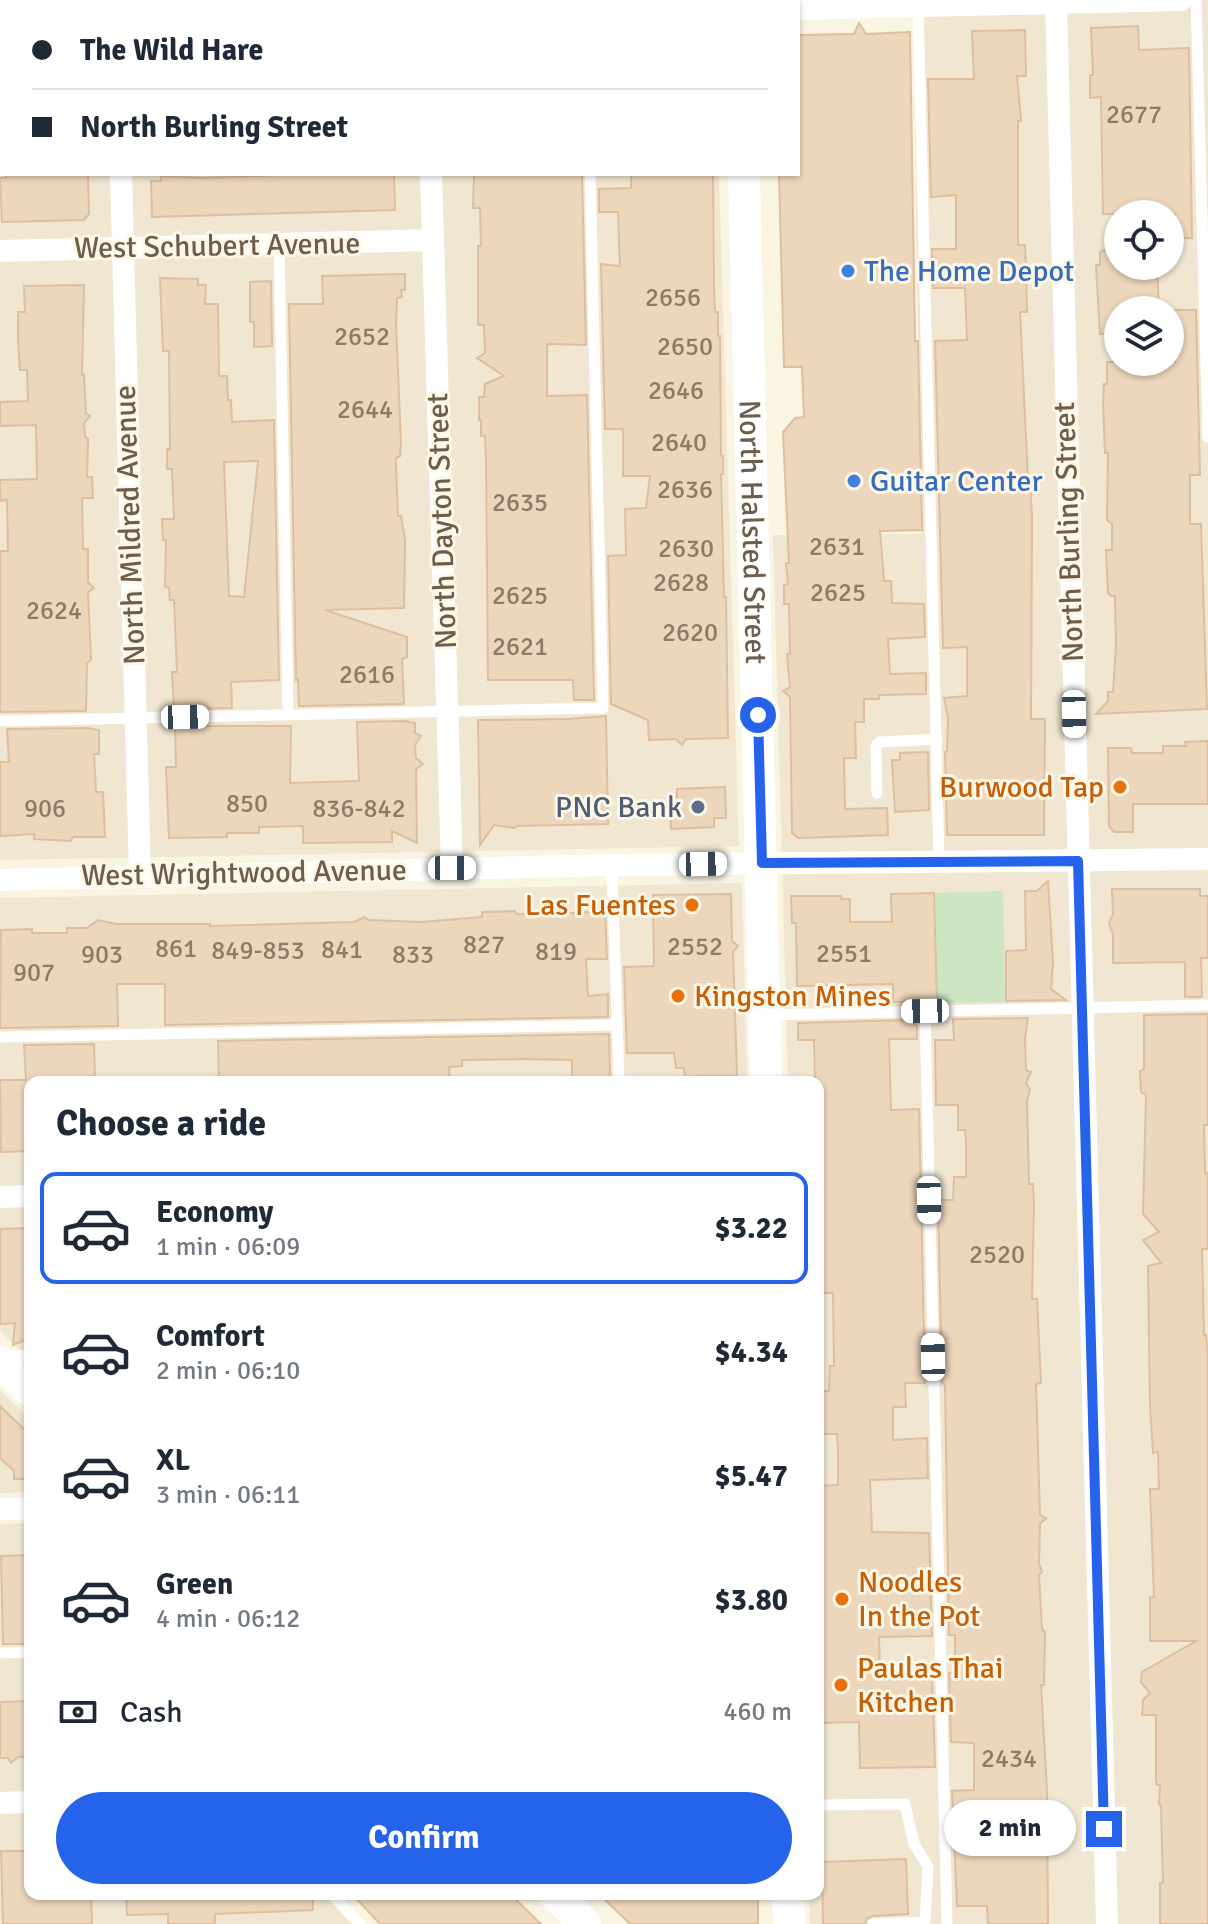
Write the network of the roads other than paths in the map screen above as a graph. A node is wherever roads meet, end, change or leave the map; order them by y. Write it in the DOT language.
graph roads {
  1 [pos="1181,0"];
  2 [pos="1196,0"];
  3 [pos="1056,3"];
  4 [pos="912,4"];
  5 [pos="800,9"];
  6 [pos="121,176"];
  7 [pos="431,176"];
  8 [pos="590,176"];
  9 [pos="744,176"];
  10 [pos="433,240"];
  11 [pos="279,244"];
  12 [pos="123,248"];
  13 [pos="0,251"];
  14 [pos="1208,437"];
  15 [pos="447,711"];
  16 [pos="288,714"];
  17 [pos="135,718"];
  18 [pos="0,721"];
  19 [pos="937,739"];
  20 [pos="877,793"];
  21 [pos="1208,859"];
  22 [pos="1078,861"];
  23 [pos="939,862"];
  24 [pos="762,863"];
  25 [pos="612,865"];
  26 [pos="452,868"];
  27 [pos="140,876"];
  28 [pos="0,880"];
  29 [pos="1208,1005"];
  30 [pos="1081,1008"];
  31 [pos="925,1011"];
  32 [pos="764,1015"];
  33 [pos="617,1025"];
  34 [pos="0,1037"];
  35 [pos="619,1076"];
  36 [pos="766,1076"];
  37 [pos="24,1196"];
  38 [pos="0,1197"];
  39 [pos="24,1356"];
  40 [pos="0,1359"];
  41 [pos="24,1385"];
  42 [pos="0,1509"];
  43 [pos="24,1509"];
  44 [pos="24,1652"];
  45 [pos="0,1653"];
  46 [pos="24,1802"];
  47 [pos="0,1803"];
  48 [pos="824,1805"];
  49 [pos="337,1900"];
  50 [pos="788,1900"];
  51 [pos="360,1924"];
  52 [pos="789,1924"];
  53 [pos="873,1924"];
  54 [pos="947,1924"];
  55 [pos="1107,1924"];
  1 -- 3 [label="street"];
  2 -- 14 [label="lane"];
  3 -- 4 [label="street"];
  3 -- 22 [label="street, North Burling Street"];
  4 -- 5 [label="street"];
  4 -- 19 [label="lane"];
  6 -- 12 [label="street, North Mildred Avenue"];
  7 -- 10 [label="street, North Dayton Street"];
  8 -- 15 [label="lane"];
  9 -- 24 [label="main road, North Halsted Street"];
  10 -- 11 [label="street, West Schubert Avenue"];
  10 -- 15 [label="street, North Dayton Street"];
  11 -- 12 [label="street, West Schubert Avenue"];
  11 -- 16 [label="lane"];
  12 -- 13 [label="street, West Schubert Avenue"];
  12 -- 17 [label="street, North Mildred Avenue"];
  15 -- 16 [label="lane"];
  15 -- 26 [label="street, North Dayton Street"];
  16 -- 17 [label="lane"];
  17 -- 18 [label="lane"];
  17 -- 27 [label="street, North Mildred Avenue"];
  19 -- 20 [label="lane"];
  19 -- 23 [label="lane"];
  21 -- 22 [label="street, West Wrightwood Avenue"];
  22 -- 23 [label="street, West Wrightwood Avenue"];
  22 -- 30 [label="street, North Burling Street"];
  23 -- 24 [label="street, West Wrightwood Avenue"];
  24 -- 25 [label="street, West Wrightwood Avenue"];
  24 -- 32 [label="main road, North Halsted Street"];
  25 -- 26 [label="street, West Wrightwood Avenue"];
  25 -- 33 [label="lane"];
  26 -- 27 [label="street, West Wrightwood Avenue"];
  27 -- 28 [label="street, West Wrightwood Avenue"];
  29 -- 30 [label="lane"];
  30 -- 31 [label="lane"];
  30 -- 55 [label="street, North Burling Street"];
  31 -- 32 [label="lane"];
  31 -- 54 [label="lane"];
  32 -- 36 [label="main road, North Halsted Street"];
  33 -- 34 [label="lane"];
  33 -- 35 [label="lane"];
  37 -- 38 [label="street"];
  39 -- 40 [label="lane"];
  40 -- 41 [label="main road"];
  42 -- 43 [label="street"];
  44 -- 45 [label="lane"];
  46 -- 47 [label="street"];
  48 -- 53 [label="lane"];
  49 -- 51 [label="lane"];
  50 -- 52 [label="main road"];
}
